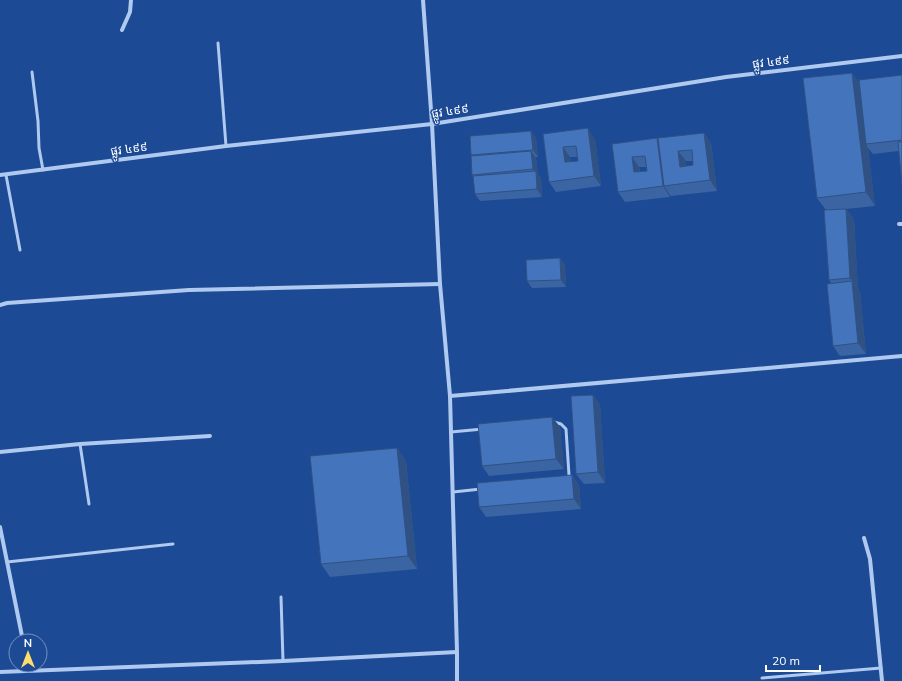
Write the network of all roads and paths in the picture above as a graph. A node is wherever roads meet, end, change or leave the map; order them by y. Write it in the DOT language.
graph roads {
  1 [pos="131,0"];
  2 [pos="423,0"];
  3 [pos="122,30"];
  4 [pos="218,43"];
  5 [pos="902,56"];
  6 [pos="32,72"];
  7 [pos="432,124"];
  8 [pos="226,146"];
  9 [pos="43,170"];
  10 [pos="0,175"];
  11 [pos="6,175"];
  12 [pos="20,250"];
  13 [pos="440,284"];
  14 [pos="0,305"];
  15 [pos="902,356"];
  16 [pos="450,396"];
  17 [pos="553,422"];
  18 [pos="490,428"];
  19 [pos="451,432"];
  20 [pos="210,436"];
  21 [pos="80,444"];
  22 [pos="0,452"];
  23 [pos="566,479"];
  24 [pos="484,489"];
  25 [pos="453,492"];
  26 [pos="89,504"];
  27 [pos="0,527"];
  28 [pos="864,538"];
  29 [pos="173,544"];
  30 [pos="7,562"];
  31 [pos="281,597"];
  32 [pos="21,633"];
  33 [pos="457,652"];
  34 [pos="283,661"];
  35 [pos="881,668"];
  36 [pos="48,670"];
  37 [pos="762,678"];
  38 [pos="457,681"];
  39 [pos="882,681"];
  1 -- 3 [label="street"];
  2 -- 7 [label="street"];
  4 -- 8 [label="lane"];
  5 -- 7 [label="street, ផ្លូវ ៤៩៩"];
  6 -- 9 [label="lane"];
  7 -- 8 [label="street, ផ្លូវ ៤៩៩"];
  7 -- 13 [label="street"];
  8 -- 9 [label="street, ផ្លូវ ៤៩៩"];
  9 -- 11 [label="street, ផ្លូវ ៤៩៩"];
  10 -- 11 [label="street, ផ្លូវ ៤៩៩"];
  11 -- 12 [label="lane"];
  13 -- 14 [label="street"];
  13 -- 16 [label="street"];
  15 -- 16 [label="street"];
  16 -- 19 [label="street"];
  17 -- 23 [label="lane"];
  18 -- 19 [label="lane"];
  19 -- 25 [label="street"];
  20 -- 21 [label="street"];
  21 -- 22 [label="street"];
  21 -- 26 [label="lane"];
  24 -- 25 [label="lane"];
  25 -- 33 [label="street"];
  27 -- 30 [label="street"];
  28 -- 35 [label="street"];
  29 -- 30 [label="lane"];
  30 -- 32 [label="street"];
  31 -- 34 [label="lane"];
  33 -- 34 [label="street"];
  33 -- 38 [label="street"];
  34 -- 36 [label="street"];
  35 -- 37 [label="lane"];
  35 -- 39 [label="street"];
}
